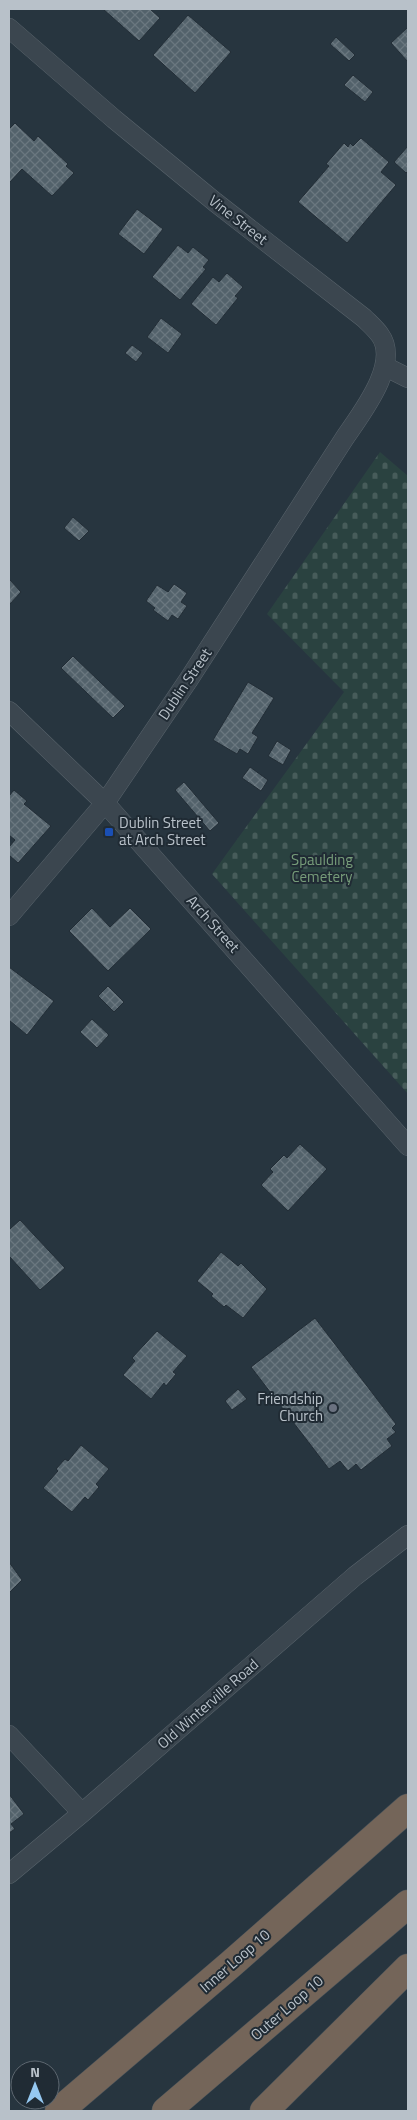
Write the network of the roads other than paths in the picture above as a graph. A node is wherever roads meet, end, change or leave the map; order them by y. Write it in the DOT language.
graph roads {
  1 [pos="9,28"];
  2 [pos="386,368"];
  3 [pos="408,378"];
  4 [pos="9,711"];
  5 [pos="105,803"];
  6 [pos="9,916"];
  7 [pos="408,1146"];
  8 [pos="408,1535"];
  9 [pos="9,1735"];
  10 [pos="408,1808"];
  11 [pos="82,1813"];
  12 [pos="9,1874"];
  13 [pos="408,1904"];
  14 [pos="408,1968"];
  15 [pos="60,2111"];
  16 [pos="166,2111"];
  17 [pos="264,2111"];
  1 -- 2 [label="street, Vine Street"];
  2 -- 3 [label="street"];
  2 -- 5 [label="street, Dublin Street"];
  4 -- 5 [label="street, Arch Street"];
  5 -- 6 [label="street, Dublin Street"];
  5 -- 7 [label="street, Arch Street"];
  8 -- 11 [label="street, Old Winterville Road"];
  9 -- 11 [label="street"];
  10 -- 15 [label="highway, Inner Loop 10"];
  11 -- 12 [label="street, Old Winterville Road"];
  13 -- 16 [label="highway, Outer Loop 10"];
  14 -- 17 [label="highway"];
}
